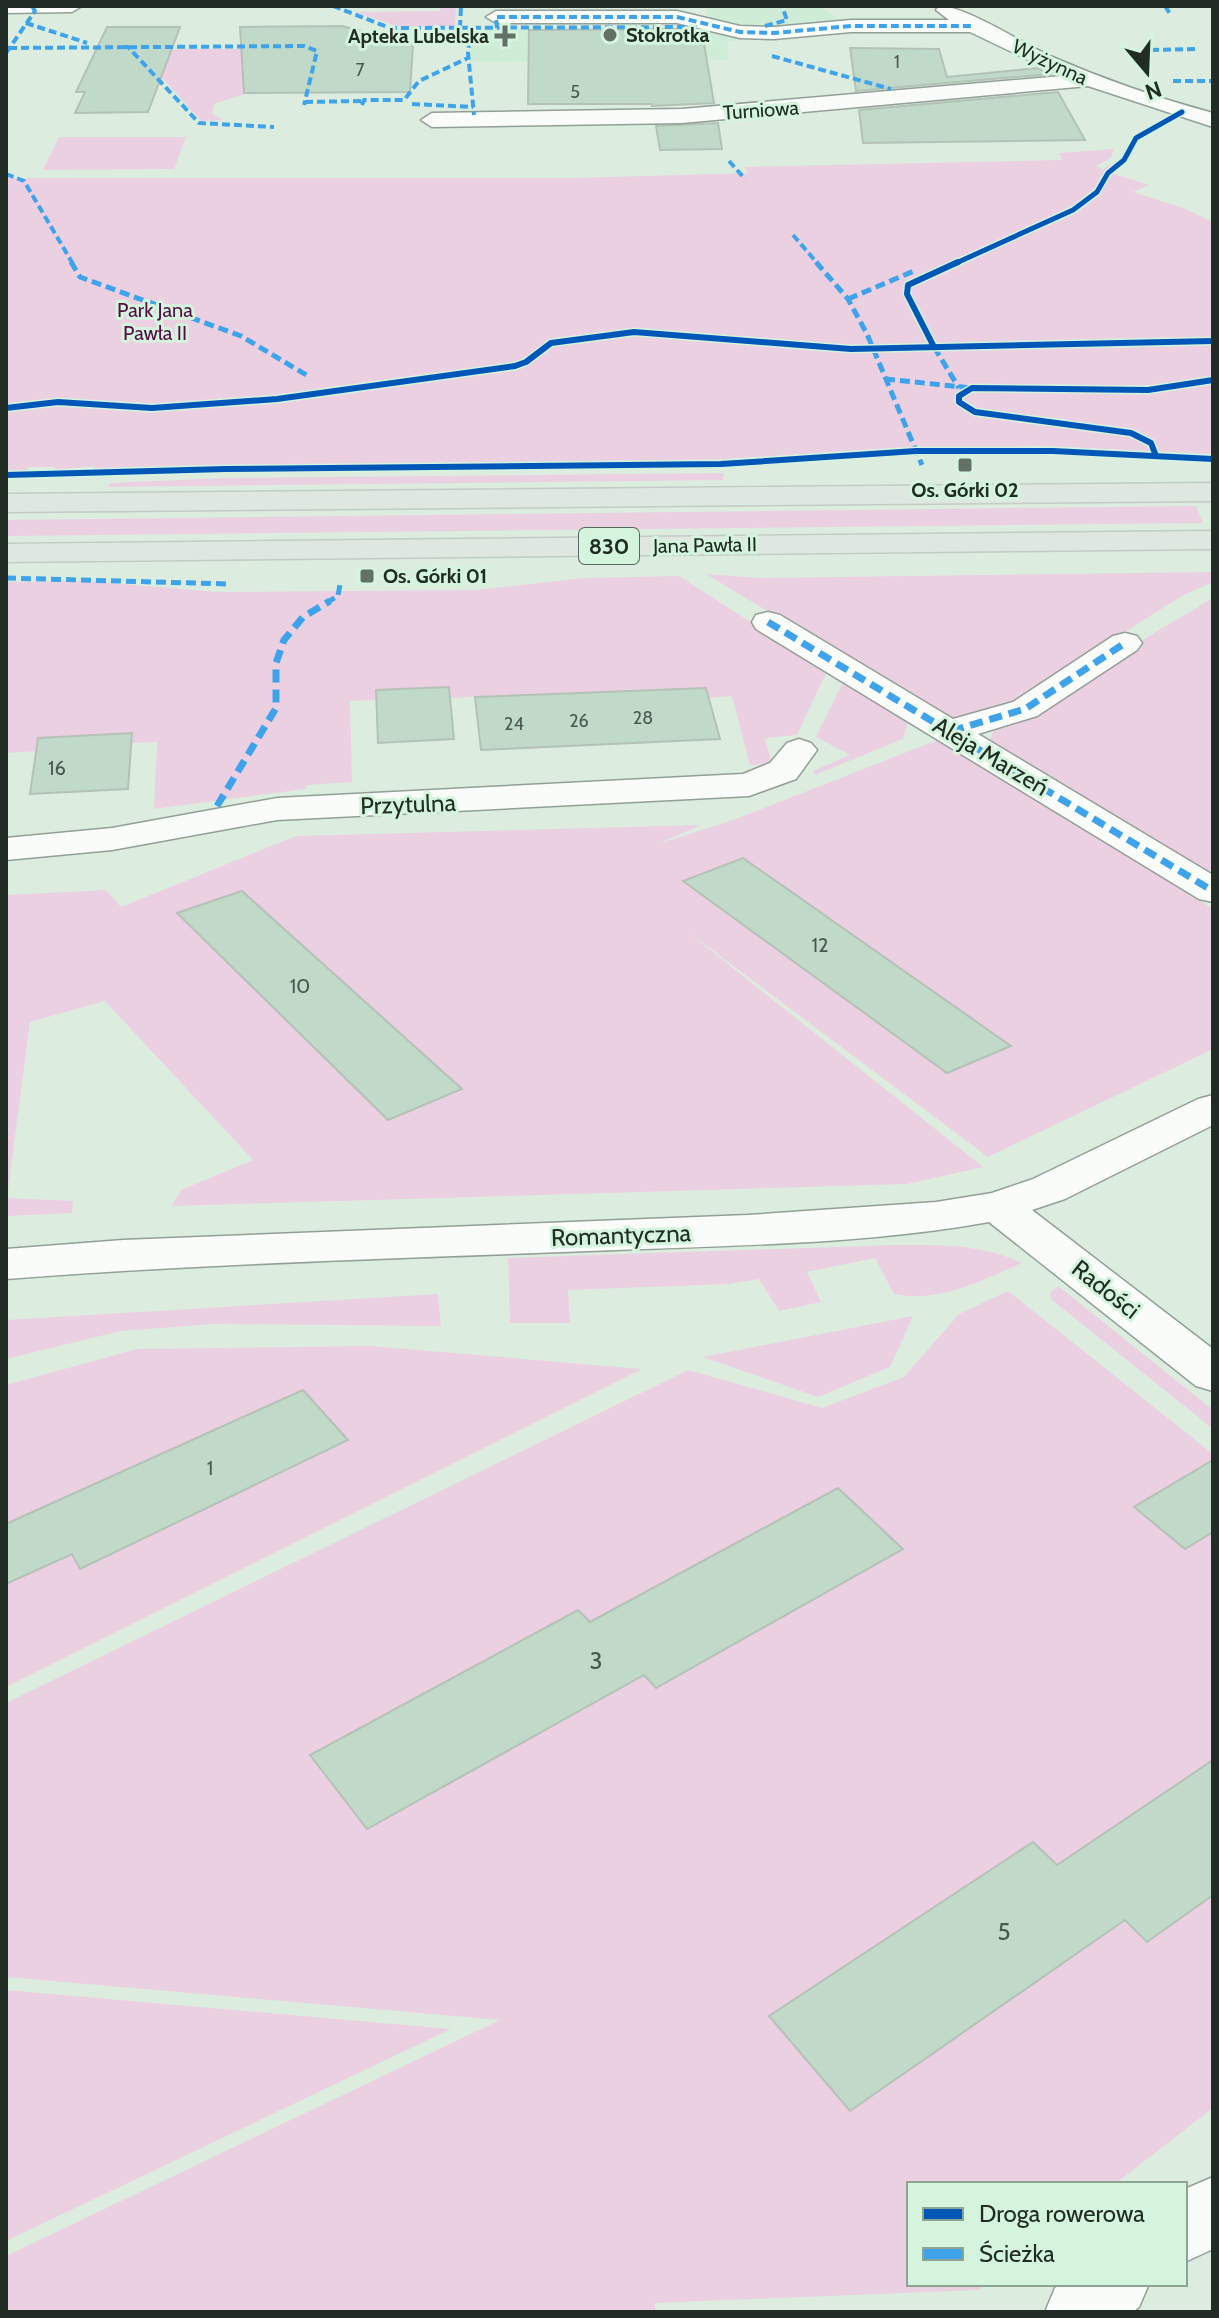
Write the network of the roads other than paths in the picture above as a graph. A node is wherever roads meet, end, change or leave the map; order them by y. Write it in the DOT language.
graph roads {
  1 [pos="72,6"];
  2 [pos="939,6"];
  3 [pos="6,7"];
  4 [pos="496,17"];
  5 [pos="972,26"];
  6 [pos="1088,80"];
  7 [pos="432,120"];
  8 [pos="1213,120"];
  9 [pos="1213,492"];
  10 [pos="6,503"];
  11 [pos="1213,540"];
  12 [pos="6,553"];
  13 [pos="768,622"];
  14 [pos="1125,643"];
  15 [pos="951,731"];
  16 [pos="799,750"];
  17 [pos="6,849"];
  18 [pos="1213,891"];
  19 [pos="1213,1108"];
  20 [pos="998,1206"];
  21 [pos="6,1264"];
  22 [pos="1213,1374"];
  23 [pos="1213,2208"];
  24 [pos="1187,2228"];
  25 [pos="1112,2286"];
  26 [pos="1079,2312"];
  1 -- 3 [label="street"];
  2 -- 5 [label="street, Wyżynna"];
  4 -- 5 [label="street"];
  5 -- 6 [label="street, Wyżynna"];
  6 -- 7 [label="street, Turniowa"];
  6 -- 8 [label="street, Wyżynna"];
  9 -- 10 [label="main road, 830"];
  11 -- 12 [label="main road, Jana Pawła II / 830"];
  13 -- 15 [label="street, Aleja Marzeń"];
  14 -- 15 [label="street"];
  15 -- 18 [label="street, Aleja Marzeń"];
  16 -- 17 [label="street, Przytulna"];
  19 -- 20 [label="street, Romantyczna"];
  20 -- 21 [label="street, Romantyczna"];
  20 -- 22 [label="street, Radości"];
  23 -- 24 [label="street"];
  25 -- 26 [label="street"];
}
